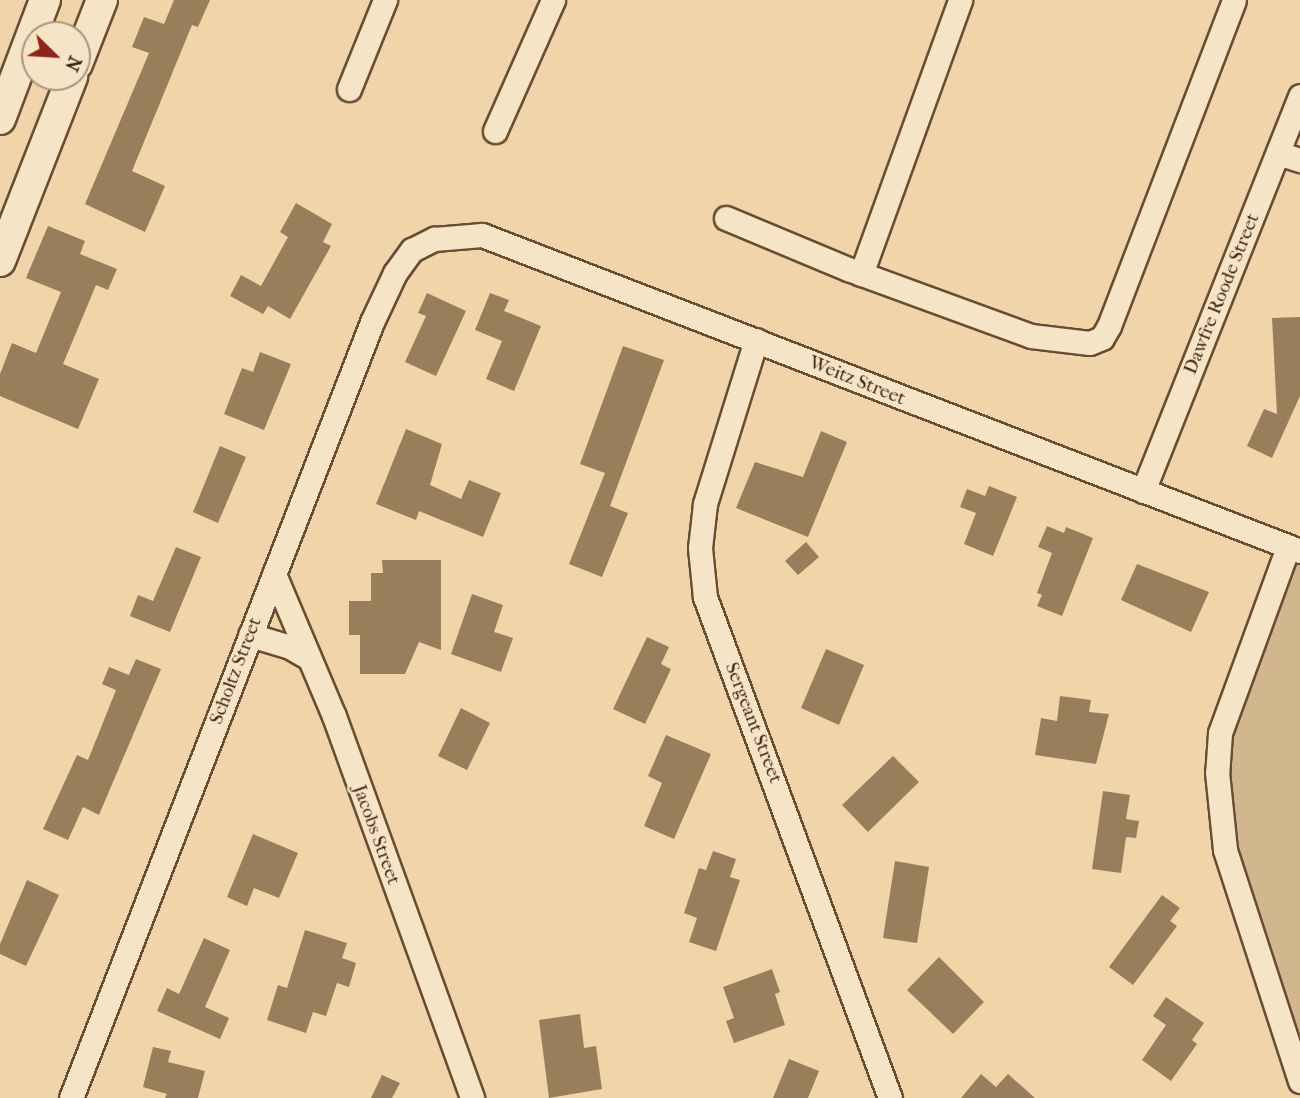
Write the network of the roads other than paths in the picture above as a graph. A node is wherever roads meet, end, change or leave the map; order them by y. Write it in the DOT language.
graph roads {
  1 [pos="45,0"];
  2 [pos="102,0"];
  3 [pos="385,0"];
  4 [pos="553,0"];
  5 [pos="961,0"];
  6 [pos="1234,0"];
  7 [pos="91,28"];
  8 [pos="349,89"];
  9 [pos="67,91"];
  10 [pos="1300,96"];
  11 [pos="0,119"];
  12 [pos="495,131"];
  13 [pos="1278,153"];
  14 [pos="1300,160"];
  15 [pos="726,218"];
  16 [pos="412,250"];
  17 [pos="0,261"];
  18 [pos="861,274"];
  19 [pos="756,340"];
  20 [pos="1143,491"];
  21 [pos="1294,549"];
  22 [pos="274,574"];
  23 [pos="250,635"];
  24 [pos="310,658"];
  25 [pos="1300,1081"];
  26 [pos="71,1098"];
  27 [pos="472,1098"];
  28 [pos="890,1098"];
  1 -- 11 [label="street"];
  2 -- 7 [label="street"];
  3 -- 8 [label="street"];
  4 -- 12 [label="street"];
  5 -- 18 [label="street"];
  6 -- 18 [label="street"];
  9 -- 17 [label="street"];
  10 -- 13 [label="street, Dawfre Roode Street"];
  13 -- 14 [label="street"];
  13 -- 20 [label="street, Dawfre Roode Street"];
  15 -- 18 [label="street"];
  16 -- 19 [label="street, Weitz Street"];
  16 -- 22 [label="street, Scholtz Street"];
  19 -- 20 [label="street, Weitz Street"];
  19 -- 28 [label="street, Sergeant Street"];
  20 -- 21 [label="street, Weitz Street"];
  21 -- 25 [label="street"];
  22 -- 23 [label="street, Scholtz Street"];
  22 -- 24 [label="street, Jacobs Street"];
  23 -- 24 [label="street"];
  23 -- 26 [label="street, Scholtz Street"];
  24 -- 27 [label="street, Jacobs Street"];
}
